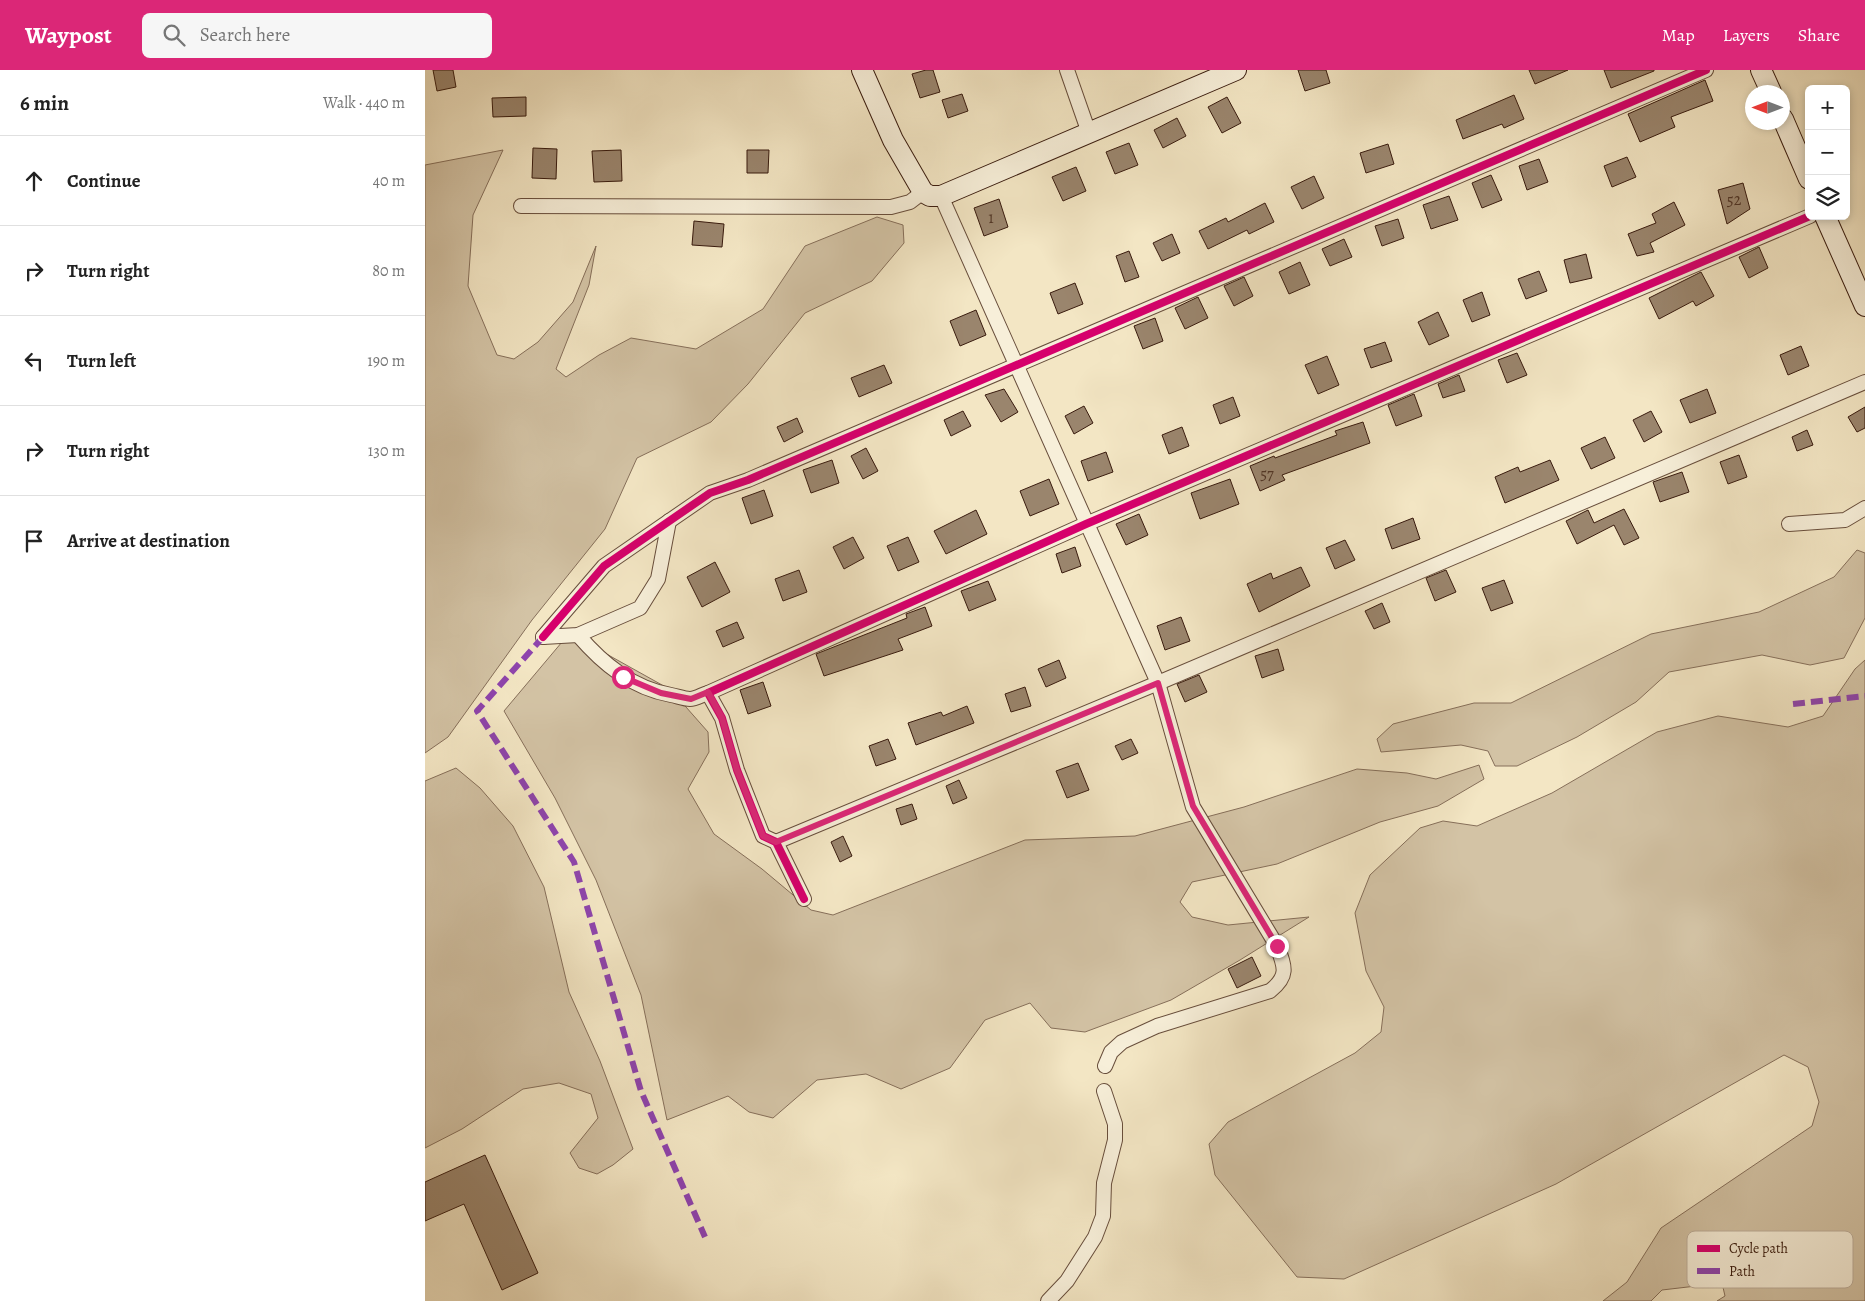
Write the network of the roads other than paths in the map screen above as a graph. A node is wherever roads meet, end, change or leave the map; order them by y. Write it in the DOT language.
graph roads {
  1 [pos="862,70"];
  2 [pos="1067,70"];
  3 [pos="1236,70"];
  4 [pos="1706,70"];
  5 [pos="1761,70"];
  6 [pos="1768,85"];
  7 [pos="1788,130"];
  8 [pos="1089,133"];
  9 [pos="1807,175"];
  10 [pos="932,194"];
  11 [pos="521,206"];
  12 [pos="1805,218"];
  13 [pos="1827,220"];
  14 [pos="1865,306"];
  15 [pos="1018,365"];
  16 [pos="1865,382"];
  17 [pos="1865,508"];
  18 [pos="669,521"];
  19 [pos="1086,524"];
  20 [pos="1789,524"];
  21 [pos="578,635"];
  22 [pos="1158,683"];
  23 [pos="708,692"];
  24 [pos="776,842"];
  25 [pos="804,899"];
  26 [pos="1105,1066"];
  27 [pos="1105,1091"];
  28 [pos="1048,1301"];
  1 -- 10 [label="street"];
  2 -- 8 [label="street"];
  3 -- 8 [label="street"];
  4 -- 15 [label="street"];
  5 -- 6 [label="street"];
  7 -- 9 [label="street"];
  8 -- 10 [label="street"];
  10 -- 11 [label="street"];
  10 -- 15 [label="street"];
  12 -- 19 [label="street"];
  13 -- 14 [label="street"];
  15 -- 18 [label="street"];
  15 -- 19 [label="street"];
  16 -- 22 [label="street"];
  17 -- 20 [label="street"];
  18 -- 21 [label="street"];
  18 -- 21 [label="street"];
  19 -- 22 [label="street"];
  19 -- 23 [label="street"];
  21 -- 23 [label="street"];
  22 -- 24 [label="street"];
  22 -- 26 [label="street"];
  23 -- 24 [label="street"];
  24 -- 25 [label="street"];
  27 -- 28 [label="street"];
}
